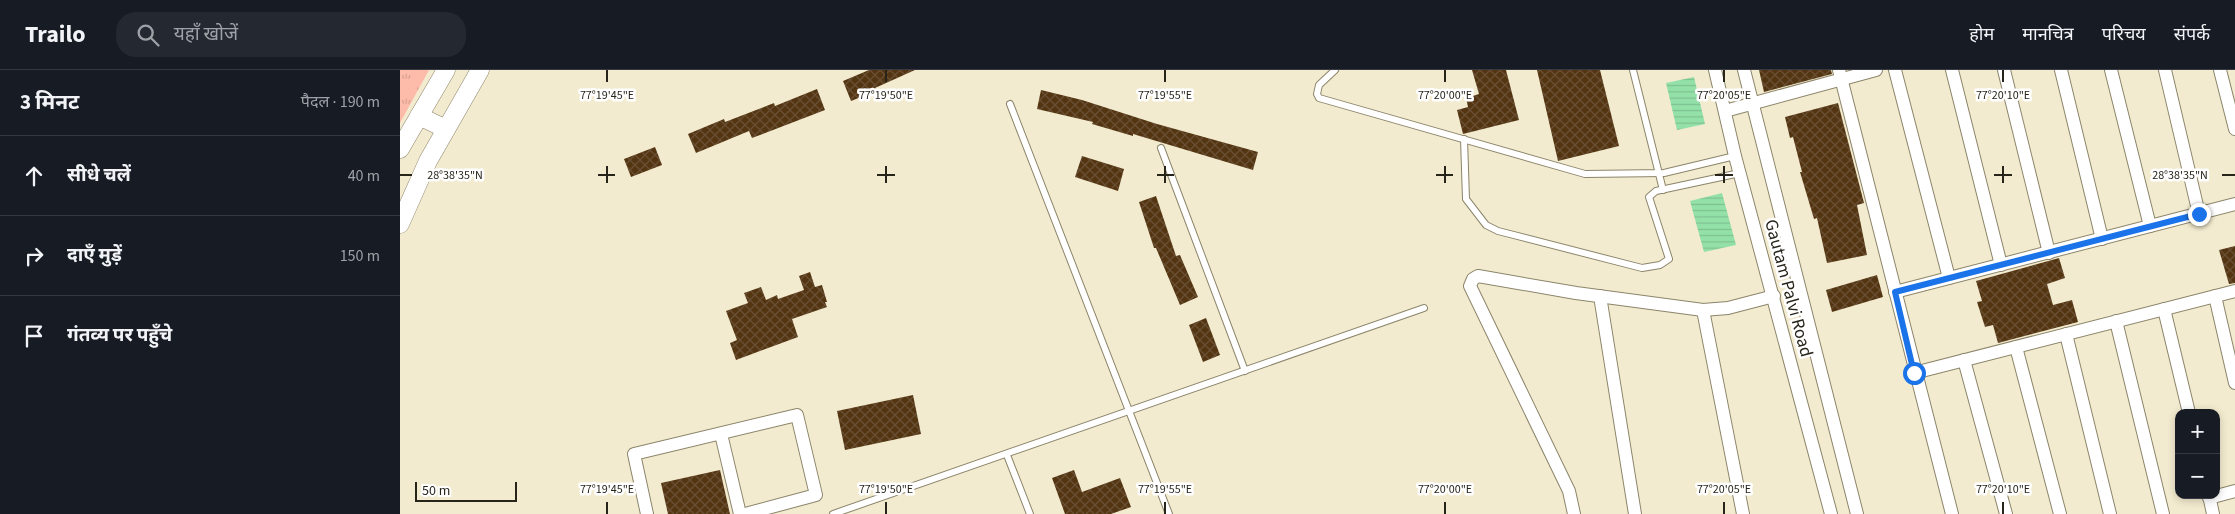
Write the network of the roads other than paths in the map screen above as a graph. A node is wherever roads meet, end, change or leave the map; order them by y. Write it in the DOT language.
graph roads {
  1 [pos="446,70"];
  2 [pos="480,70"];
  3 [pos="1335,70"];
  4 [pos="1633,70"];
  5 [pos="1715,70"];
  6 [pos="1744,70"];
  7 [pos="1876,70"];
  8 [pos="1895,70"];
  9 [pos="1952,70"];
  10 [pos="2004,70"];
  11 [pos="2061,70"];
  12 [pos="2111,70"];
  13 [pos="2164,70"];
  14 [pos="2220,70"];
  15 [pos="1840,75"];
  16 [pos="1010,104"];
  17 [pos="1753,104"];
  18 [pos="1725,112"];
  19 [pos="419,116"];
  20 [pos="446,129"];
  21 [pos="2235,129"];
  22 [pos="1464,140"];
  23 [pos="400,148"];
  24 [pos="1161,148"];
  25 [pos="1736,156"];
  26 [pos="1660,173"];
  27 [pos="1740,173"];
  28 [pos="1664,190"];
  29 [pos="2235,204"];
  30 [pos="2199,214"];
  31 [pos="400,224"];
  32 [pos="2150,226"];
  33 [pos="2102,239"];
  34 [pos="2049,252"];
  35 [pos="2001,265"];
  36 [pos="1949,278"];
  37 [pos="2235,291"];
  38 [pos="1895,292"];
  39 [pos="1600,296"];
  40 [pos="1774,296"];
  41 [pos="2215,296"];
  42 [pos="1424,308"];
  43 [pos="2164,309"];
  44 [pos="1703,310"];
  45 [pos="2116,321"];
  46 [pos="2066,334"];
  47 [pos="2016,347"];
  48 [pos="1964,360"];
  49 [pos="1245,371"];
  50 [pos="1914,373"];
  51 [pos="2235,383"];
  52 [pos="2188,409"];
  53 [pos="1129,412"];
  54 [pos="721,434"];
  55 [pos="1007,454"];
  56 [pos="2235,491"];
  57 [pos="2220,494"];
  58 [pos="2209,499"];
  59 [pos="647,514"];
  60 [pos="740,514"];
  61 [pos="745,514"];
  62 [pos="833,514"];
  63 [pos="1030,514"];
  64 [pos="1169,514"];
  65 [pos="1574,514"];
  66 [pos="1635,514"];
  67 [pos="1743,514"];
  68 [pos="1831,514"];
  69 [pos="1857,514"];
  70 [pos="1952,514"];
  71 [pos="2006,514"];
  72 [pos="2060,514"];
  73 [pos="2110,514"];
  74 [pos="2163,514"];
  75 [pos="2213,514"];
  1 -- 19 [label="main road"];
  2 -- 20 [label="main road"];
  3 -- 22 [label="lane"];
  4 -- 26 [label="lane"];
  5 -- 18 [label="street, Gautam Palvi Road"];
  6 -- 17 [label="street, Gautam Palvi Road"];
  7 -- 15 [label="street"];
  8 -- 36 [label="street"];
  9 -- 35 [label="street"];
  10 -- 34 [label="street"];
  11 -- 33 [label="street"];
  12 -- 32 [label="street"];
  13 -- 30 [label="street"];
  14 -- 21 [label="street"];
  15 -- 17 [label="street"];
  15 -- 38 [label="street"];
  16 -- 53 [label="lane"];
  17 -- 18 [label="street"];
  17 -- 69 [label="street, Gautam Palvi Road"];
  18 -- 25 [label="street, Gautam Palvi Road"];
  19 -- 20 [label="main road"];
  19 -- 23 [label="main road"];
  20 -- 31 [label="main road"];
  22 -- 26 [label="lane"];
  22 -- 28 [label="lane"];
  24 -- 49 [label="lane"];
  25 -- 26 [label="lane"];
  25 -- 27 [label="street, Gautam Palvi Road"];
  26 -- 28 [label="lane"];
  27 -- 28 [label="lane"];
  27 -- 40 [label="street, Gautam Palvi Road"];
  29 -- 30 [label="street"];
  30 -- 32 [label="street"];
  32 -- 33 [label="street"];
  33 -- 34 [label="street"];
  34 -- 35 [label="street"];
  35 -- 36 [label="street"];
  36 -- 38 [label="street"];
  37 -- 41 [label="street"];
  38 -- 50 [label="street"];
  39 -- 44 [label="street"];
  39 -- 65 [label="street"];
  39 -- 66 [label="street"];
  40 -- 44 [label="street"];
  40 -- 68 [label="street, Gautam Palvi Road"];
  41 -- 43 [label="street"];
  41 -- 51 [label="street"];
  42 -- 49 [label="lane"];
  43 -- 45 [label="street"];
  43 -- 52 [label="street"];
  44 -- 67 [label="street"];
  45 -- 46 [label="street"];
  45 -- 74 [label="street"];
  46 -- 47 [label="street"];
  46 -- 73 [label="street"];
  47 -- 48 [label="street"];
  47 -- 72 [label="street"];
  48 -- 50 [label="street"];
  48 -- 71 [label="street"];
  49 -- 53 [label="lane"];
  50 -- 70 [label="street"];
  53 -- 55 [label="lane"];
  53 -- 64 [label="lane"];
  54 -- 59 [label="street"];
  54 -- 60 [label="street"];
  54 -- 61 [label="street"];
  55 -- 62 [label="lane"];
  55 -- 63 [label="lane"];
  56 -- 57 [label="street"];
  58 -- 75 [label="street"];
}
